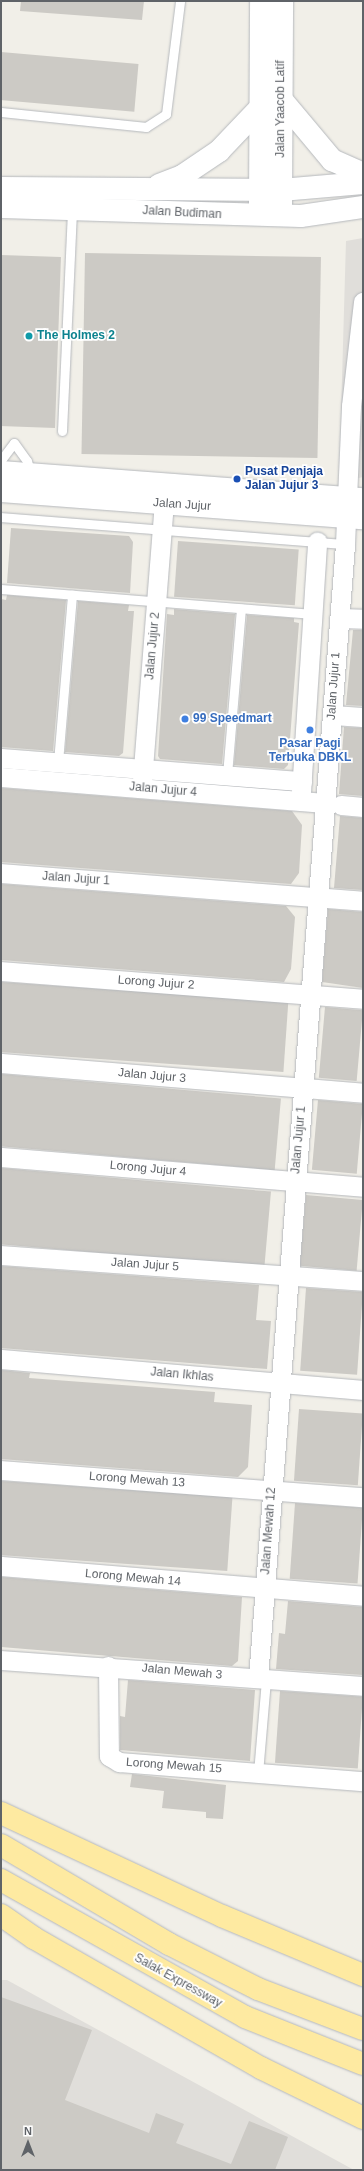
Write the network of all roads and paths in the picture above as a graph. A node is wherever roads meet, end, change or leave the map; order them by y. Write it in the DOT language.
graph roads {
  1 [pos="180,1"];
  2 [pos="261,1"];
  3 [pos="282,1"];
  4 [pos="281,99"];
  5 [pos="260,108"];
  6 [pos="1,112"];
  7 [pos="363,174"];
  8 [pos="363,183"];
  9 [pos="1,188"];
  10 [pos="150,188"];
  11 [pos="271,190"];
  12 [pos="1,207"];
  13 [pos="363,207"];
  14 [pos="72,208"];
  15 [pos="260,216"];
  16 [pos="282,216"];
  17 [pos="363,302"];
  18 [pos="62,431"];
  19 [pos="1,460"];
  20 [pos="1,472"];
  21 [pos="31,474"];
  22 [pos="1,491"];
  23 [pos="164,503"];
  24 [pos="355,508"];
  25 [pos="1,518"];
  26 [pos="162,530"];
  27 [pos="317,542"];
  28 [pos="345,544"];
  29 [pos="1,589"];
  30 [pos="72,595"];
  31 [pos="156,602"];
  32 [pos="241,609"];
  33 [pos="313,614"];
  34 [pos="340,618"];
  35 [pos="363,619"];
  36 [pos="332,714"];
  37 [pos="363,717"];
  38 [pos="1,758"];
  39 [pos="58,762"];
  40 [pos="143,768"];
  41 [pos="227,775"];
  42 [pos="1,777"];
  43 [pos="302,781"];
  44 [pos="141,788"];
  45 [pos="301,801"];
  46 [pos="333,804"];
  47 [pos="363,807"];
  48 [pos="1,873"];
  49 [pos="318,897"];
  50 [pos="363,901"];
  51 [pos="1,970"];
  52 [pos="310,995"];
  53 [pos="363,999"];
  54 [pos="1,1063"];
  55 [pos="303,1088"];
  56 [pos="363,1093"];
  57 [pos="1,1157"];
  58 [pos="296,1182"];
  59 [pos="363,1187"];
  60 [pos="1,1255"];
  61 [pos="289,1276"];
  62 [pos="363,1281"];
  63 [pos="1,1359"];
  64 [pos="280,1383"];
  65 [pos="363,1390"];
  66 [pos="1,1470"];
  67 [pos="272,1490"];
  68 [pos="363,1497"];
  69 [pos="1,1566"];
  70 [pos="264,1589"];
  71 [pos="363,1596"];
  72 [pos="1,1660"];
  73 [pos="108,1666"];
  74 [pos="262,1679"];
  75 [pos="363,1686"];
  76 [pos="258,1773"];
  77 [pos="363,1781"];
  78 [pos="1,1813"];
  79 [pos="1,1845"];
  80 [pos="1,1880"];
  81 [pos="1,1915"];
  82 [pos="363,1975"];
  83 [pos="363,2029"];
  84 [pos="363,2064"];
  85 [pos="363,2118"];
  1 -- 6 [label="lane"];
  2 -- 5 [label="street, Jalan Yaacob Latif"];
  3 -- 4 [label="street, Jalan Yaacob Latif"];
  4 -- 7 [label="street"];
  4 -- 11 [label="street, Jalan Yaacob Latif"];
  5 -- 10 [label="street"];
  5 -- 11 [label="street, Jalan Yaacob Latif"];
  8 -- 11 [label="street, Jalan Budiman"];
  9 -- 10 [label="street, Jalan Budiman"];
  10 -- 11 [label="street, Jalan Budiman"];
  11 -- 15 [label="street, Jalan Yaacob Latif"];
  11 -- 16 [label="street, Jalan Yaacob Latif"];
  12 -- 14 [label="street, Jalan Budiman"];
  13 -- 16 [label="street, Jalan Budiman"];
  14 -- 15 [label="street, Jalan Budiman"];
  14 -- 18 [label="lane"];
  15 -- 16 [label="street, Jalan Budiman"];
  17 -- 24 [label="street, Jalan Jujur 1"];
  19 -- 21 [label="lane"];
  20 -- 21 [label="street, Jalan Jujur"];
  21 -- 24 [label="street, Jalan Jujur"];
  22 -- 23 [label="street, Jalan Jujur"];
  23 -- 24 [label="street, Jalan Jujur"];
  23 -- 26 [label="street, Jalan Jujur 2"];
  24 -- 28 [label="street, Jalan Jujur 1"];
  25 -- 26 [label="lane"];
  26 -- 27 [label="lane"];
  26 -- 31 [label="street, Jalan Jujur 2"];
  27 -- 28 [label="lane"];
  27 -- 33 [label="street"];
  28 -- 34 [label="street, Jalan Jujur 1"];
  29 -- 30 [label="lane"];
  30 -- 31 [label="lane"];
  30 -- 39 [label="lane"];
  31 -- 32 [label="lane"];
  31 -- 40 [label="street, Jalan Jujur 2"];
  32 -- 33 [label="lane"];
  32 -- 41 [label="lane"];
  33 -- 43 [label="street"];
  34 -- 35 [label="street"];
  34 -- 36 [label="street, Jalan Jujur 1"];
  36 -- 37 [label="street"];
  36 -- 46 [label="street, Jalan Jujur 1"];
  38 -- 39 [label="street"];
  39 -- 40 [label="street"];
  40 -- 41 [label="street"];
  40 -- 44 [label="street, Jalan Jujur 2"];
  41 -- 43 [label="street"];
  42 -- 44 [label="street, Jalan Jujur 4"];
  43 -- 45 [label="street"];
  44 -- 45 [label="street, Jalan Jujur 4"];
  45 -- 46 [label="street, Jalan Jujur 4"];
  46 -- 47 [label="street, Jalan Jujur 4"];
  46 -- 49 [label="street, Jalan Jujur 1"];
  48 -- 49 [label="street, Jalan Jujur 1"];
  49 -- 50 [label="street"];
  49 -- 52 [label="street, Jalan Jujur 1"];
  51 -- 52 [label="street, Lorong Jujur 2"];
  52 -- 53 [label="street, Lorong Jujur 2"];
  52 -- 55 [label="street, Jalan Jujur 1"];
  54 -- 55 [label="street, Jalan Jujur 3"];
  55 -- 56 [label="street, Jalan Jujur 3"];
  55 -- 58 [label="street, Jalan Jujur 1"];
  57 -- 58 [label="street, Lorong Jujur 4"];
  58 -- 59 [label="street, Lorong Jujur 4"];
  58 -- 61 [label="street, Jalan Jujur 1"];
  60 -- 61 [label="street, Jalan Jujur 5"];
  61 -- 62 [label="street, Jalan Jujur 5"];
  61 -- 64 [label="street, Jalan Jujur 1"];
  63 -- 64 [label="street, Jalan Ikhlas"];
  64 -- 65 [label="street, Jalan Ikhlas"];
  64 -- 67 [label="street, Jalan Mewah 12"];
  66 -- 67 [label="street, Lorong Mewah 13"];
  67 -- 68 [label="street, Lorong Mewah 13"];
  67 -- 70 [label="street, Jalan Mewah 12"];
  69 -- 70 [label="street, Lorong Mewah 14"];
  70 -- 71 [label="street, Lorong Mewah 14"];
  70 -- 74 [label="street, Jalan Mewah 12"];
  72 -- 73 [label="street, Jalan Mewah 3"];
  73 -- 74 [label="street, Jalan Mewah 3"];
  73 -- 76 [label="street, Lorong Mewah 15"];
  74 -- 75 [label="street, Jalan Mewah 3"];
  74 -- 76 [label="lane"];
  76 -- 77 [label="street"];
  78 -- 82 [label="highway"];
  79 -- 83 [label="highway"];
  80 -- 84 [label="highway, Salak Expressway"];
  81 -- 85 [label="highway"];
}
